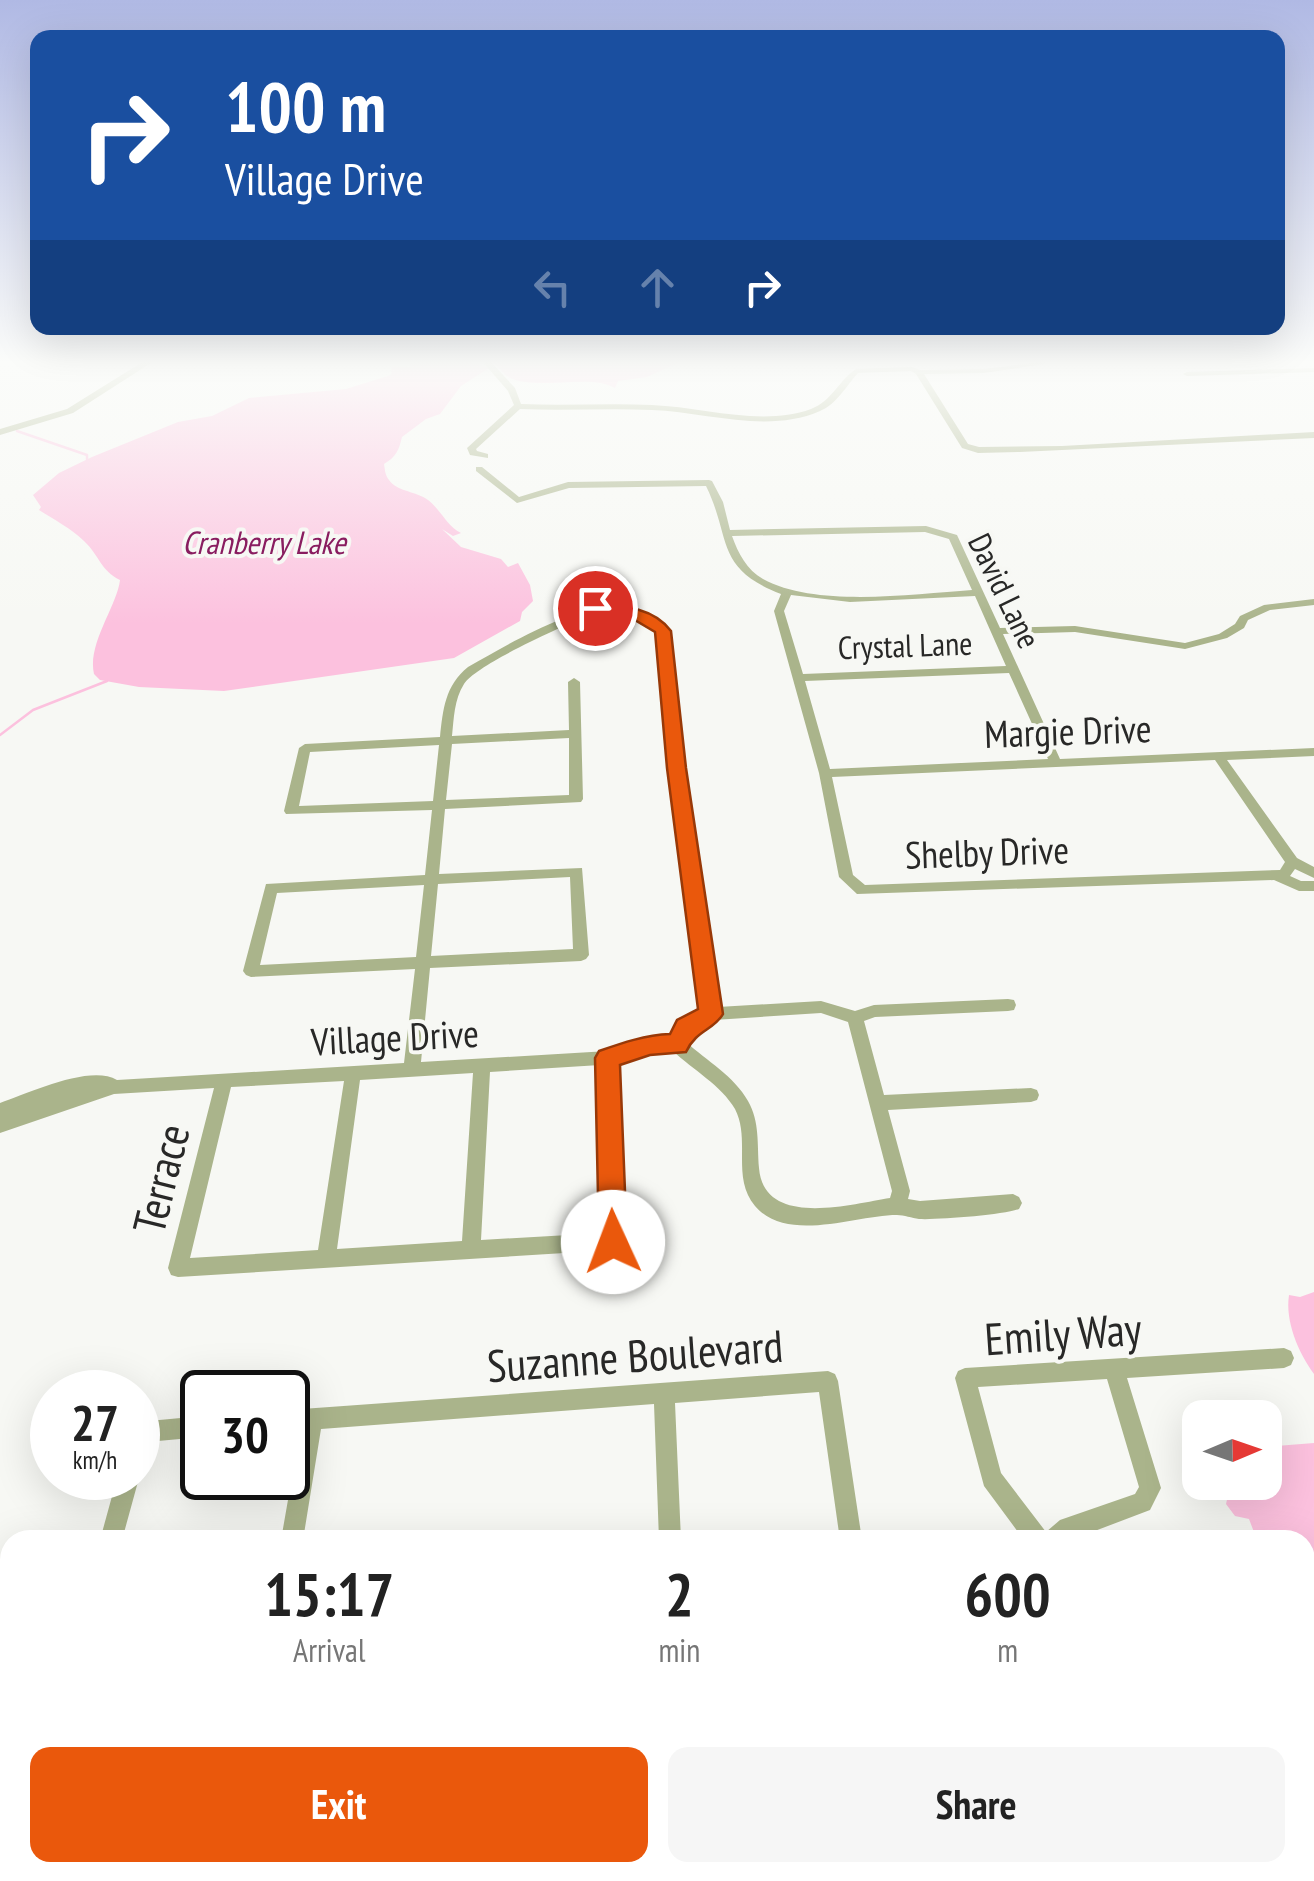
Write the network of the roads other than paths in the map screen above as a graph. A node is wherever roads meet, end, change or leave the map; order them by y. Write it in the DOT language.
graph roads {
  1 [pos="471,449"];
  2 [pos="974,449"];
  3 [pos="1083,449"];
  4 [pos="485,456"];
  5 [pos="479,469"];
  6 [pos="729,533"];
  7 [pos="787,593"];
  8 [pos="978,593"];
  9 [pos="1314,602"];
  10 [pos="999,631"];
  11 [pos="1015,668"];
  12 [pos="797,678"];
  13 [pos="574,682"];
  14 [pos="574,734"];
  15 [pos="445,741"];
  16 [pos="1314,752"];
  17 [pos="1218,756"];
  18 [pos="1056,763"];
  19 [pos="825,773"];
  20 [pos="439,804"];
  21 [pos="1292,862"];
  22 [pos="1314,873"];
  23 [pos="1279,877"];
  24 [pos="431,879"];
  25 [pos="1314,886"];
  26 [pos="422,964"];
  27 [pos="1008,1005"];
  28 [pos="711,1014"];
  29 [pos="855,1018"];
  30 [pos="677,1044"];
  31 [pos="608,1058"];
  32 [pos="482,1065"];
  33 [pos="412,1069"];
  34 [pos="353,1072"];
  35 [pos="224,1080"];
  36 [pos="114,1087"];
  37 [pos="1031,1095"];
  38 [pos="880,1104"];
  39 [pos="0,1110"];
  40 [pos="0,1125"];
  41 [pos="1013,1203"];
  42 [pos="898,1206"];
  43 [pos="471,1250"];
  44 [pos="326,1259"];
  45 [pos="1284,1358"];
  46 [pos="1114,1370"];
  47 [pos="664,1394"];
  48 [pos="312,1420"];
  49 [pos="122,1500"];
  50 [pos="114,1530"];
  51 [pos="294,1530"];
  52 [pos="670,1530"];
  53 [pos="850,1530"];
  54 [pos="1031,1530"];
  55 [pos="1066,1530"];
  1 -- 4 [label="street"];
  2 -- 3 [label="street"];
  5 -- 6 [label="street"];
  6 -- 7 [label="street"];
  6 -- 8 [label="street, David Lane"];
  7 -- 8 [label="street"];
  7 -- 12 [label="street, Shelby Drive"];
  8 -- 10 [label="street, David Lane"];
  9 -- 10 [label="street"];
  10 -- 11 [label="street, David Lane"];
  11 -- 12 [label="street, Crystal Lane"];
  11 -- 18 [label="street, David Lane"];
  12 -- 19 [label="street, Shelby Drive"];
  13 -- 14 [label="street"];
  14 -- 15 [label="street"];
  14 -- 20 [label="street"];
  15 -- 20 [label="street"];
  15 -- 20 [label="street"];
  15 -- 28 [label="street"];
  16 -- 17 [label="street, Margie Drive"];
  17 -- 18 [label="street, Margie Drive"];
  17 -- 21 [label="street"];
  18 -- 19 [label="street, Margie Drive"];
  19 -- 23 [label="street, Shelby Drive"];
  20 -- 24 [label="street"];
  21 -- 22 [label="street"];
  21 -- 23 [label="street"];
  23 -- 25 [label="street, Shelby Drive"];
  24 -- 26 [label="street"];
  24 -- 26 [label="street"];
  24 -- 26 [label="street"];
  26 -- 33 [label="street"];
  27 -- 29 [label="street"];
  28 -- 29 [label="street"];
  28 -- 30 [label="street"];
  29 -- 38 [label="street"];
  30 -- 31 [label="street, Village Drive"];
  30 -- 42 [label="street"];
  31 -- 32 [label="street, Village Drive"];
  31 -- 43 [label="street"];
  32 -- 33 [label="street, Village Drive"];
  32 -- 43 [label="street"];
  33 -- 34 [label="street, Village Drive"];
  34 -- 35 [label="street, Village Drive"];
  34 -- 44 [label="street"];
  35 -- 36 [label="street, Village Drive"];
  35 -- 44 [label="street, Terrace"];
  36 -- 39 [label="street, Village Drive"];
  36 -- 40 [label="street, Village Drive"];
  37 -- 38 [label="street"];
  38 -- 42 [label="street"];
  41 -- 42 [label="street"];
  43 -- 44 [label="street"];
  45 -- 46 [label="street, Emily Way"];
  46 -- 54 [label="street, Emily Way"];
  46 -- 55 [label="street"];
  47 -- 48 [label="street, Suzanne Boulevard"];
  47 -- 52 [label="street"];
  47 -- 53 [label="street, Suzanne Boulevard"];
  48 -- 51 [label="street"];
  49 -- 50 [label="street"];
}
